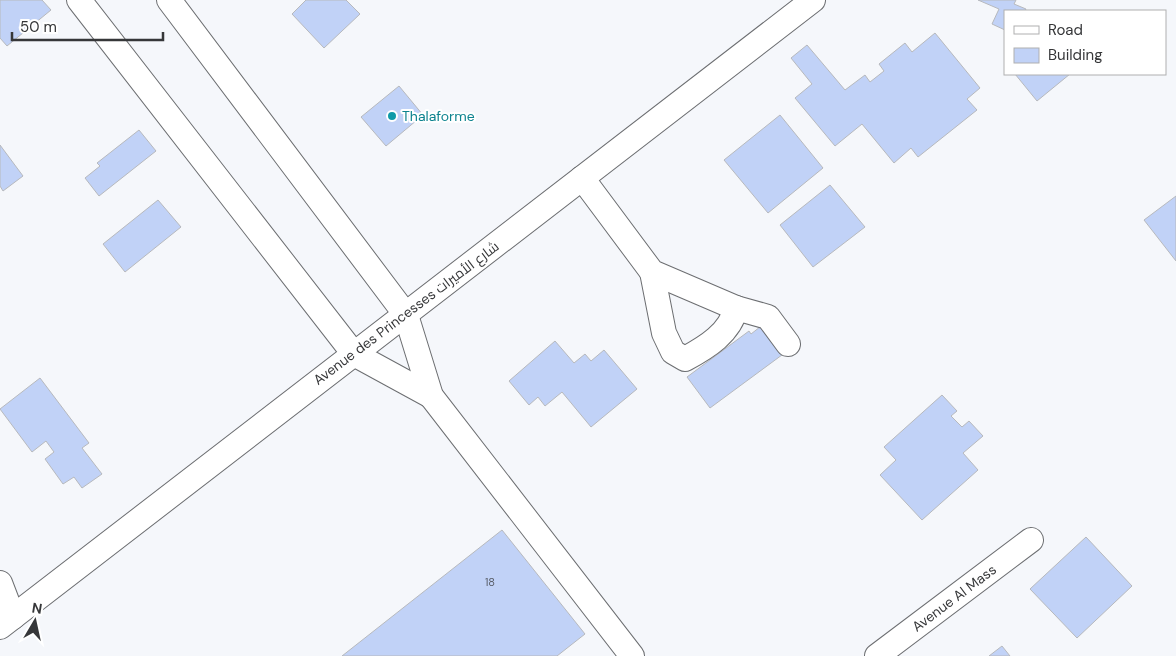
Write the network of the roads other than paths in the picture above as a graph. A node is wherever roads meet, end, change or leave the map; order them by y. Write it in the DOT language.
graph roads {
  1 [pos="79,0"];
  2 [pos="168,0"];
  3 [pos="813,0"];
  4 [pos="582,178"];
  5 [pos="652,272"];
  6 [pos="736,308"];
  7 [pos="406,315"];
  8 [pos="788,344"];
  9 [pos="354,354"];
  10 [pos="431,396"];
  11 [pos="1031,540"];
  12 [pos="0,583"];
  13 [pos="7,622"];
  14 [pos="632,656"];
  15 [pos="877,656"];
  1 -- 9 [label="street"];
  2 -- 7 [label="street"];
  3 -- 4 [label="street, Avenue des Princesses شارع الأميرات"];
  4 -- 5 [label="street"];
  4 -- 7 [label="street, Avenue des Princesses شارع الأميرات"];
  5 -- 6 [label="street"];
  5 -- 6 [label="street"];
  6 -- 8 [label="street"];
  7 -- 9 [label="street, Avenue des Princesses شارع الأميرات"];
  7 -- 10 [label="street"];
  9 -- 10 [label="street"];
  9 -- 13 [label="street, Avenue des Princesses شارع الأميرات"];
  10 -- 14 [label="street"];
  11 -- 15 [label="street, Avenue Al Mass"];
  12 -- 13 [label="street"];
}
